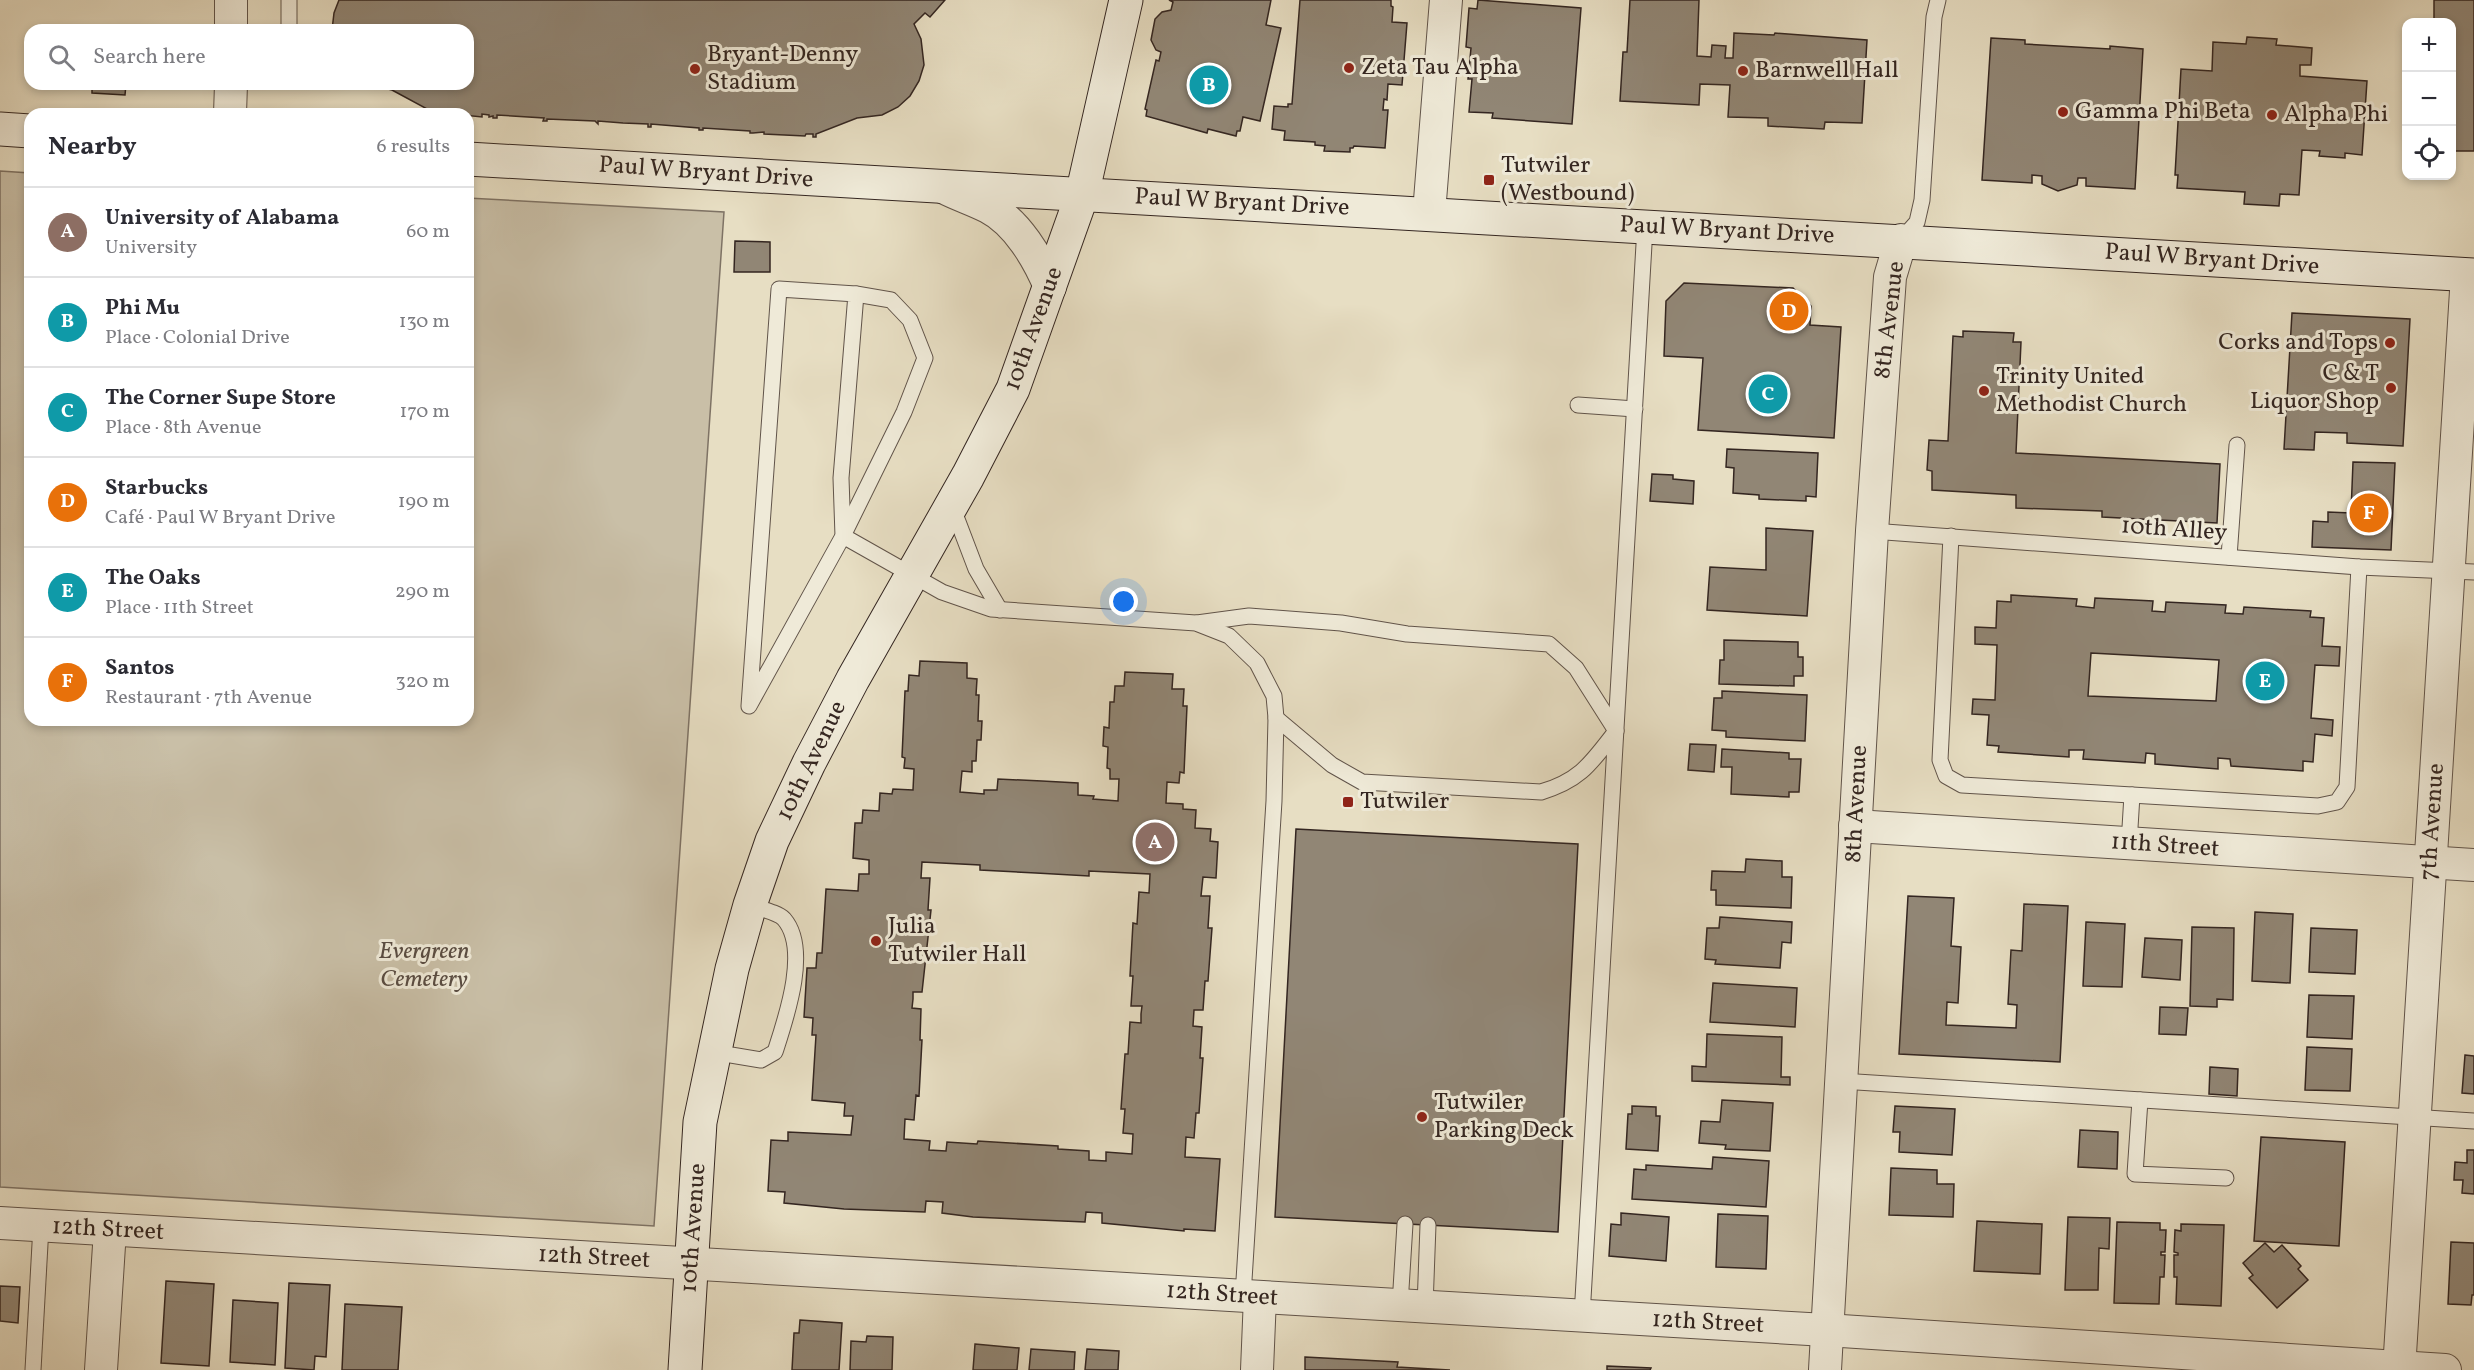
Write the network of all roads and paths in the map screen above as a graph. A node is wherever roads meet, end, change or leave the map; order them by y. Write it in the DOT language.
graph roads {
  1 [pos="231,0"];
  2 [pos="289,0"];
  3 [pos="1126,0"];
  4 [pos="1446,0"];
  5 [pos="1938,0"];
  6 [pos="231,24"];
  7 [pos="289,24"];
  8 [pos="231,90"];
  9 [pos="230,108"];
  10 [pos="0,129"];
  11 [pos="24,131"];
  12 [pos="474,159"];
  13 [pos="944,188"];
  14 [pos="1082,195"];
  15 [pos="1429,213"];
  16 [pos="1645,227"];
  17 [pos="1901,240"];
  18 [pos="2470,275"];
  19 [pos="1050,287"];
  20 [pos="856,294"];
  21 [pos="1578,405"];
  22 [pos="1635,409"];
  23 [pos="2237,445"];
  24 [pos="952,506"];
  25 [pos="1872,531"];
  26 [pos="843,536"];
  27 [pos="1951,536"];
  28 [pos="2229,557"];
  29 [pos="2359,567"];
  30 [pos="2461,571"];
  31 [pos="913,576"];
  32 [pos="1000,610"];
  33 [pos="1196,623"];
  34 [pos="1276,718"];
  35 [pos="1616,731"];
  36 [pos="2132,795"];
  37 [pos="1855,826"];
  38 [pos="2129,844"];
  39 [pos="2430,862"];
  40 [pos="2474,865"];
  41 [pos="750,905"];
  42 [pos="714,1052"];
  43 [pos="1840,1081"];
  44 [pos="2140,1100"];
  45 [pos="2414,1117"];
  46 [pos="2474,1120"];
  47 [pos="2226,1178"];
  48 [pos="0,1223"];
  49 [pos="1405,1224"];
  50 [pos="1428,1225"];
  51 [pos="42,1226"];
  52 [pos="110,1230"];
  53 [pos="691,1264"];
  54 [pos="1252,1297"];
  55 [pos="1412,1306"];
  56 [pos="1582,1316"];
  57 [pos="1826,1330"];
  58 [pos="2399,1369"];
  59 [pos="33,1370"];
  60 [pos="101,1370"];
  61 [pos="685,1370"];
  62 [pos="1257,1370"];
  63 [pos="1825,1370"];
  64 [pos="2445,1370"];
  1 -- 6 [label="street"];
  2 -- 7 [label="lane"];
  3 -- 14 [label="main road, 10th Avenue"];
  4 -- 15 [label="street"];
  5 -- 17 [label="lane"];
  8 -- 9 [label="street"];
  10 -- 11 [label="main road"];
  12 -- 13 [label="main road, Paul W Bryant Drive"];
  13 -- 14 [label="main road, Paul W Bryant Drive"];
  13 -- 19 [label="street, Paul W Bryant Drive"];
  14 -- 15 [label="main road, Paul W Bryant Drive"];
  14 -- 19 [label="main road, 10th Avenue"];
  15 -- 16 [label="main road, Paul W Bryant Drive"];
  16 -- 17 [label="main road, Paul W Bryant Drive"];
  16 -- 22 [label="lane"];
  17 -- 18 [label="main road, Paul W Bryant Drive"];
  17 -- 25 [label="street, 8th Avenue"];
  18 -- 30 [label="street, 7th Avenue"];
  19 -- 24 [label="main road, 10th Avenue"];
  20 -- 26 [label="lane"];
  20 -- 26 [label="lane"];
  20 -- 26 [label="lane"];
  21 -- 22 [label="lane"];
  22 -- 35 [label="lane"];
  23 -- 28 [label="lane"];
  24 -- 31 [label="main road, 10th Avenue"];
  24 -- 32 [label="lane"];
  25 -- 27 [label="lane, 10th Alley"];
  25 -- 37 [label="street, 8th Avenue"];
  26 -- 31 [label="lane"];
  27 -- 28 [label="lane, 10th Alley"];
  27 -- 36 [label="lane"];
  28 -- 29 [label="lane, 10th Alley"];
  29 -- 30 [label="lane, 10th Alley"];
  29 -- 36 [label="lane"];
  30 -- 39 [label="street, 7th Avenue"];
  31 -- 32 [label="lane"];
  31 -- 41 [label="main road, 10th Avenue"];
  32 -- 33 [label="lane"];
  33 -- 34 [label="lane"];
  33 -- 35 [label="lane"];
  34 -- 35 [label="lane"];
  34 -- 54 [label="lane"];
  35 -- 56 [label="lane"];
  36 -- 38 [label="lane"];
  37 -- 38 [label="street, 11th Street"];
  37 -- 43 [label="street, 8th Avenue"];
  38 -- 39 [label="street, 11th Street"];
  39 -- 40 [label="street, 11th Street"];
  39 -- 45 [label="street, 7th Avenue"];
  41 -- 42 [label="main road, 10th Avenue"];
  41 -- 42 [label="lane"];
  42 -- 53 [label="main road, 10th Avenue"];
  43 -- 44 [label="lane"];
  43 -- 57 [label="street, 8th Avenue"];
  44 -- 45 [label="lane"];
  44 -- 47 [label="lane"];
  45 -- 46 [label="lane"];
  45 -- 58 [label="street, 7th Avenue"];
  48 -- 51 [label="street, 12th Street"];
  49 -- 55 [label="lane"];
  50 -- 55 [label="lane"];
  51 -- 52 [label="street, 12th Street"];
  51 -- 59 [label="lane"];
  52 -- 53 [label="street, 12th Street"];
  52 -- 60 [label="street"];
  53 -- 54 [label="street, 12th Street"];
  53 -- 61 [label="main road, 10th Avenue"];
  54 -- 55 [label="street, 12th Street"];
  54 -- 62 [label="street"];
  55 -- 56 [label="street, 12th Street"];
  56 -- 57 [label="street, 12th Street"];
  57 -- 58 [label="street, 12th Street"];
  57 -- 63 [label="street, 8th Avenue"];
  58 -- 64 [label="street, 12th Street"];
}
